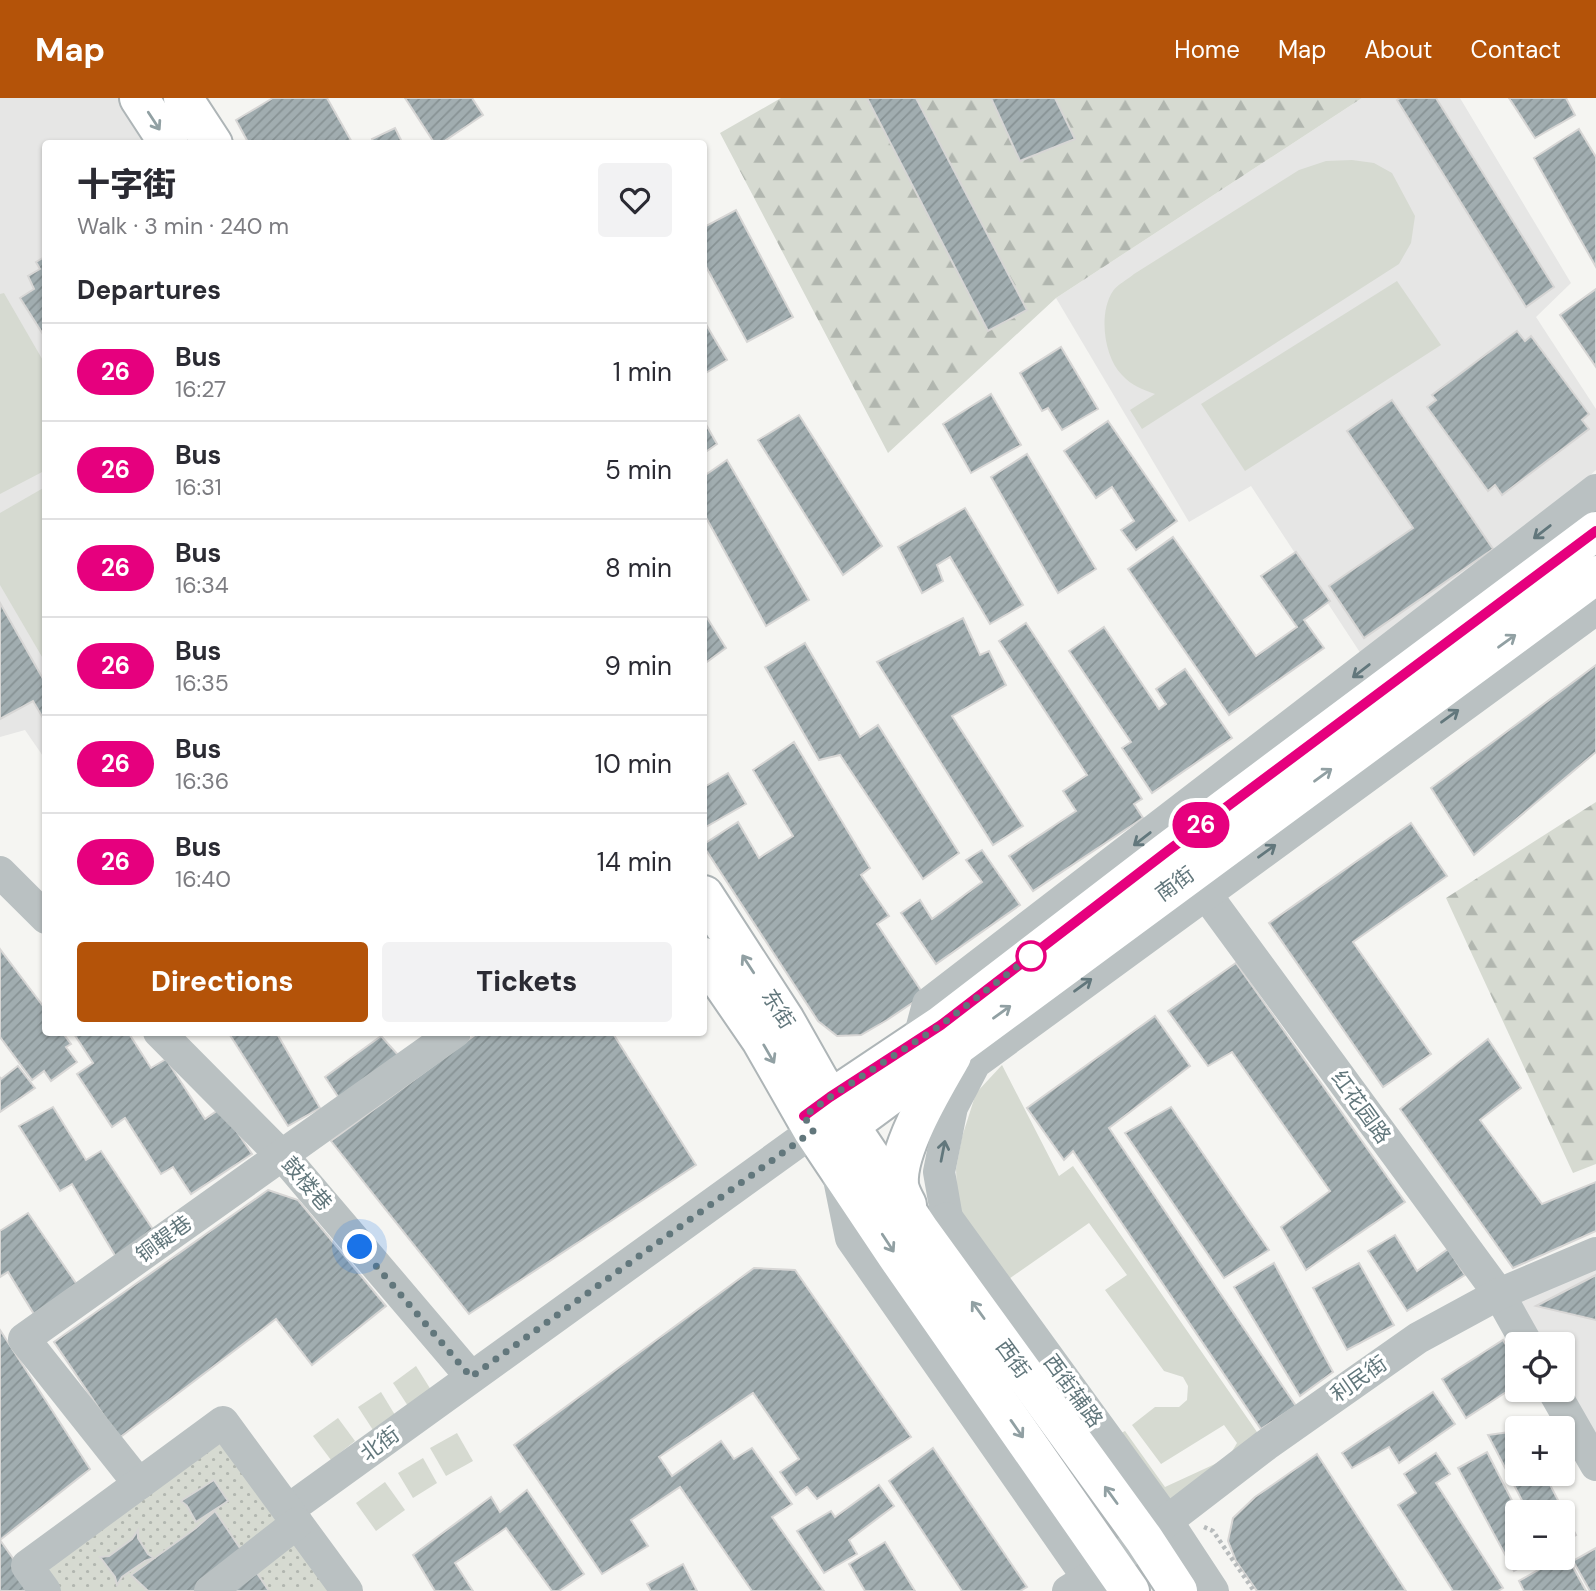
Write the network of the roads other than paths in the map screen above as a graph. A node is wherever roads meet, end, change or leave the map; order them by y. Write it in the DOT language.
graph roads {
  1 [pos="139,98"];
  2 [pos="183,98"];
  3 [pos="166,140"];
  4 [pos="210,140"];
  5 [pos="1596,491"];
  6 [pos="1596,531"];
  7 [pos="1596,575"];
  8 [pos="1596,609"];
  9 [pos="0,872"];
  10 [pos="1200,883"];
  11 [pos="707,900"];
  12 [pos="42,914"];
  13 [pos="707,961"];
  14 [pos="785,1020"];
  15 [pos="940,1034"];
  16 [pos="163,1036"];
  17 [pos="449,1036"];
  18 [pos="826,1129"];
  19 [pos="281,1155"];
  20 [pos="934,1225"];
  21 [pos="1596,1253"];
  22 [pos="1499,1294"];
  23 [pos="1520,1332"];
  24 [pos="471,1377"];
  25 [pos="1560,1402"];
  26 [pos="1596,1465"];
  27 [pos="139,1484"];
  28 [pos="292,1517"];
  29 [pos="1156,1530"];
  30 [pos="1099,1583"];
  31 [pos="45,1591"];
  32 [pos="210,1591"];
  33 [pos="347,1591"];
  34 [pos="1178,1591"];
  35 [pos="1213,1591"];
  1 -- 3 [label="main road, one-way"];
  2 -- 4 [label="main road"];
  5 -- 15 [label="street, one-way"];
  6 -- 15 [label="main road, 南街"];
  10 -- 7 [label="main road, 南街, one-way"];
  10 -- 8 [label="street, one-way"];
  9 -- 12 [label="street"];
  15 -- 10 [label="main road, 南街, one-way"];
  20 -- 10 [label="street, one-way"];
  10 -- 22 [label="street, 红花园路"];
  14 -- 11 [label="main road, 东街, one-way"];
  13 -- 18 [label="main road, 东街, one-way"];
  14 -- 15 [label="main road"];
  14 -- 18 [label="main road, 东街"];
  15 -- 18 [label="main road, 南街"];
  15 -- 20 [label="main road"];
  16 -- 19 [label="street, 鼓楼巷"];
  17 -- 19 [label="street, 铜鞮巷"];
  18 -- 20 [label="main road, 西街"];
  18 -- 24 [label="street, 北街"];
  18 -- 30 [label="main road, 西街, one-way"];
  19 -- 24 [label="street, 鼓楼巷"];
  19 -- 27 [label="street, 铜鞮巷"];
  29 -- 20 [label="main road, 西街, one-way"];
  21 -- 22 [label="street, 利民街"];
  22 -- 23 [label="street, 红花园路"];
  22 -- 29 [label="street, 利民街"];
  24 -- 28 [label="street, 北街"];
  25 -- 26 [label="street"];
  27 -- 28 [label="street"];
  27 -- 31 [label="street"];
  28 -- 32 [label="street, 北街"];
  28 -- 33 [label="street"];
  29 -- 30 [label="street, 利民街"];
  29 -- 34 [label="main road, 西街"];
  29 -- 35 [label="street"];
}
